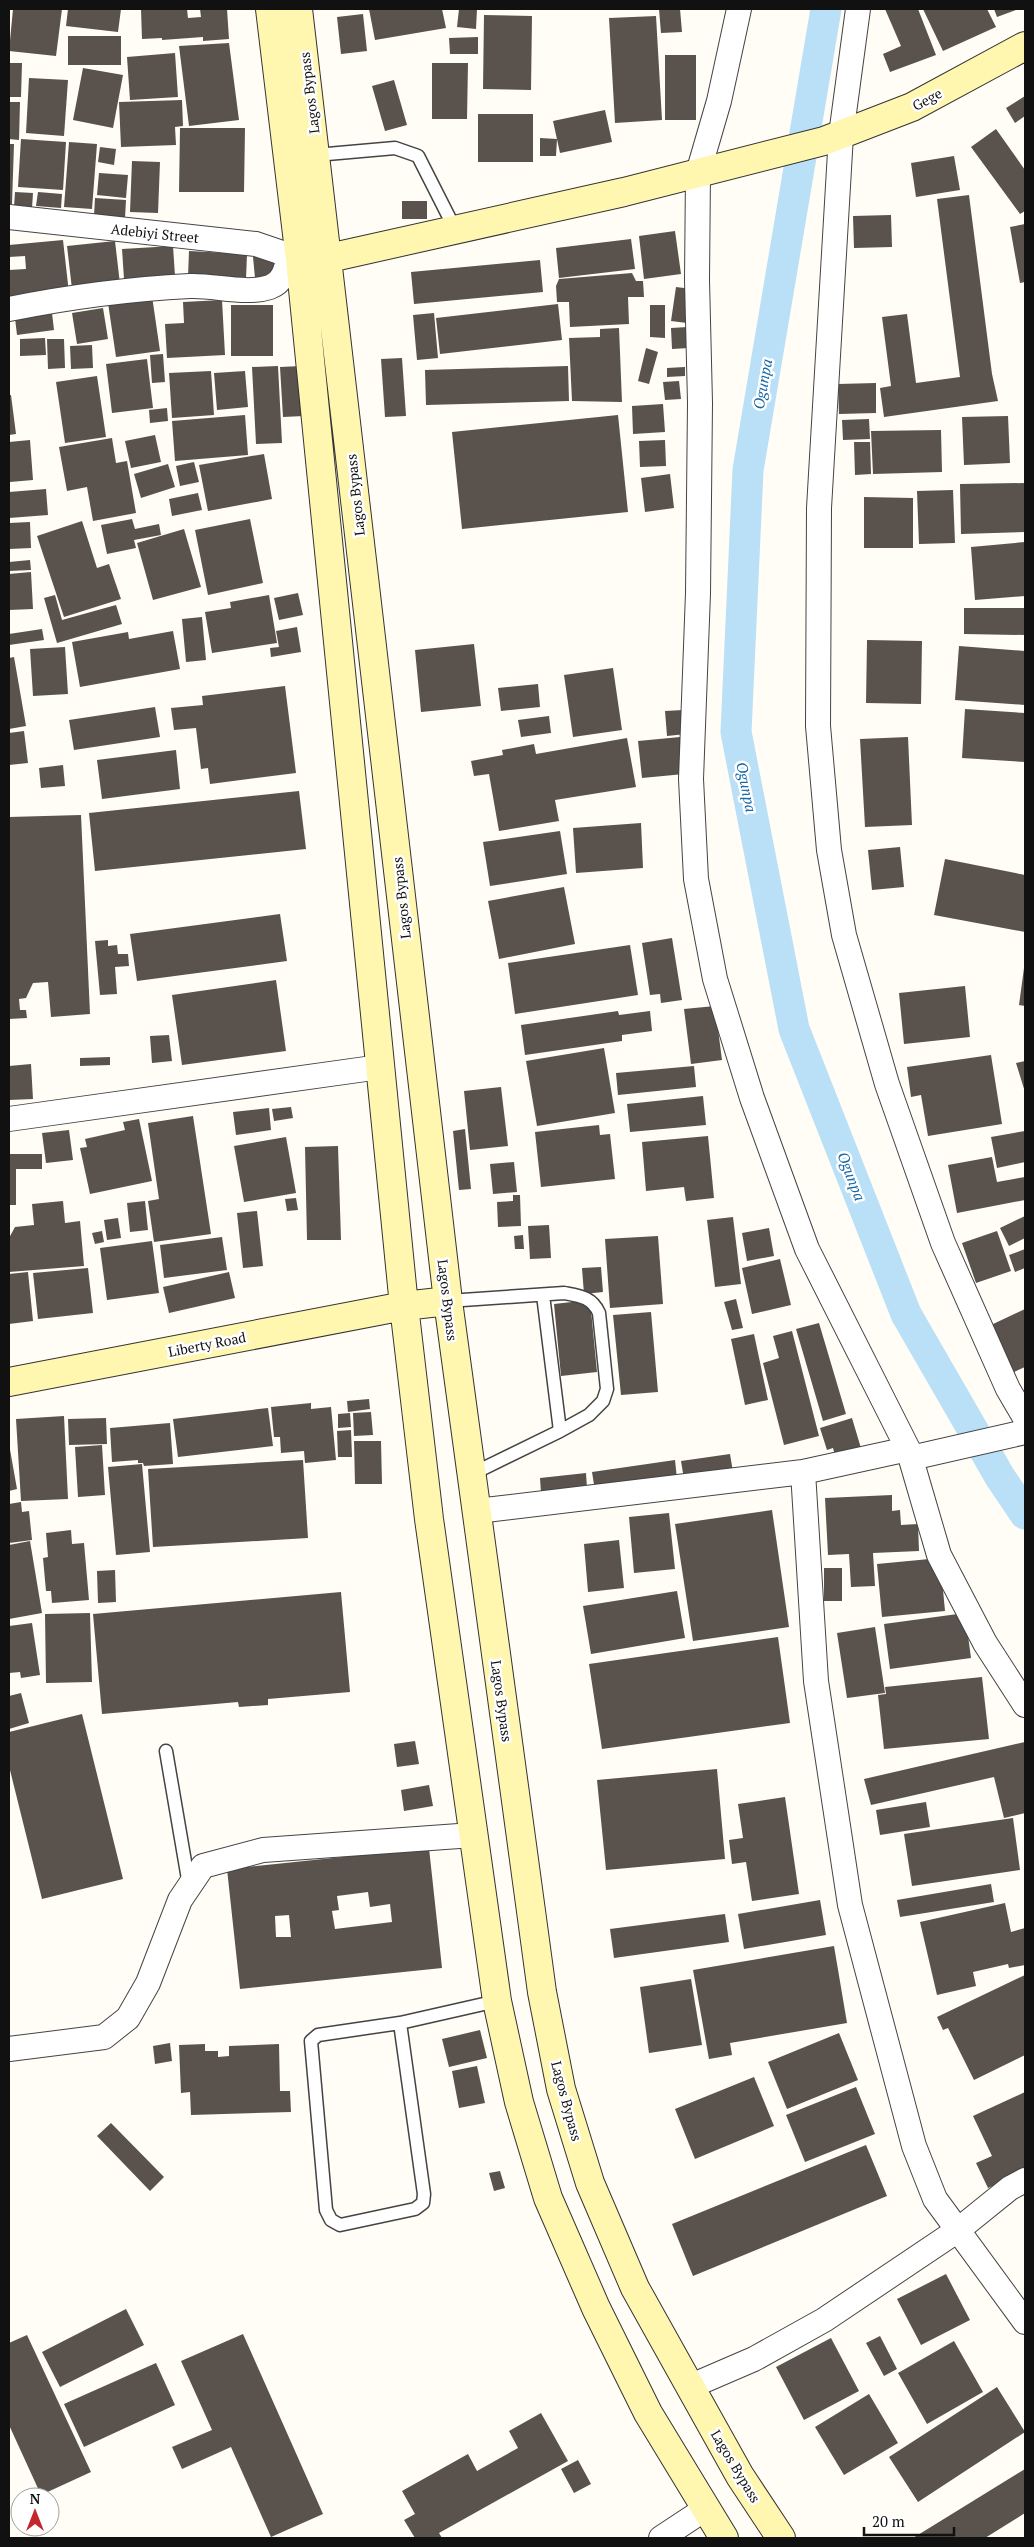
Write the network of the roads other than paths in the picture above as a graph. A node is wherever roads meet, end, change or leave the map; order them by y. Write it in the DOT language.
graph roads {
  1 [pos="270,9"];
  2 [pos="298,9"];
  3 [pos="739,9"];
  4 [pos="858,9"];
  5 [pos="1025,46"];
  6 [pos="832,138"];
  7 [pos="316,154"];
  8 [pos="698,174"];
  9 [pos="9,217"];
  10 [pos="455,229"];
  11 [pos="294,258"];
  12 [pos="329,258"];
  13 [pos="9,309"];
  14 [pos="380,1067"];
  15 [pos="9,1119"];
  16 [pos="543,1295"];
  17 [pos="448,1301"];
  18 [pos="404,1306"];
  19 [pos="9,1382"];
  20 [pos="1024,1428"];
  21 [pos="560,1431"];
  22 [pos="910,1453"];
  23 [pos="803,1472"];
  24 [pos="472,1474"];
  25 [pos="477,1512"];
  26 [pos="1025,1705"];
  27 [pos="166,1751"];
  28 [pos="473,1835"];
  29 [pos="189,1886"];
  30 [pos="497,2001"];
  31 [pos="400,2023"];
  32 [pos="9,2049"];
  33 [pos="1025,2180"];
  34 [pos="958,2230"];
  35 [pos="1025,2322"];
  36 [pos="689,2387"];
  37 [pos="705,2509"];
  38 [pos="661,2538"];
  39 [pos="724,2538"];
  40 [pos="781,2538"];
  1 -- 11 [label="main road, Lagos Bypass"];
  2 -- 7 [label="main road, Lagos Bypass"];
  3 -- 8 [label="street"];
  4 -- 6 [label="street"];
  5 -- 6 [label="main road, Gege"];
  6 -- 8 [label="main road, Gege"];
  6 -- 20 [label="street"];
  7 -- 10 [label="lane"];
  7 -- 12 [label="main road, Lagos Bypass"];
  8 -- 10 [label="main road, Gege"];
  8 -- 22 [label="street"];
  9 -- 11 [label="street, Adebiyi Street"];
  10 -- 12 [label="main road, Gege"];
  11 -- 12 [label="main road, Gege"];
  11 -- 13 [label="street"];
  11 -- 14 [label="main road, Lagos Bypass"];
  12 -- 17 [label="main road, Lagos Bypass"];
  14 -- 15 [label="street"];
  14 -- 18 [label="main road, Lagos Bypass"];
  16 -- 17 [label="lane"];
  16 -- 21 [label="lane"];
  16 -- 21 [label="lane"];
  17 -- 18 [label="main road, Liberty Road"];
  17 -- 24 [label="main road, Lagos Bypass"];
  18 -- 19 [label="main road, Liberty Road"];
  18 -- 28 [label="main road, Lagos Bypass"];
  20 -- 22 [label="street"];
  21 -- 24 [label="lane"];
  22 -- 23 [label="street"];
  22 -- 26 [label="street"];
  23 -- 25 [label="street"];
  23 -- 34 [label="street"];
  24 -- 25 [label="main road, Lagos Bypass"];
  25 -- 36 [label="main road, Lagos Bypass"];
  27 -- 29 [label="lane"];
  28 -- 29 [label="street"];
  28 -- 30 [label="main road, Lagos Bypass"];
  29 -- 32 [label="street"];
  30 -- 31 [label="lane"];
  30 -- 37 [label="main road, Lagos Bypass"];
  31 -- 31 [label="lane"];
  33 -- 34 [label="street"];
  34 -- 35 [label="street"];
  34 -- 36 [label="street"];
  36 -- 40 [label="main road, Lagos Bypass"];
  37 -- 38 [label="street"];
  37 -- 39 [label="main road, Lagos Bypass"];
}
